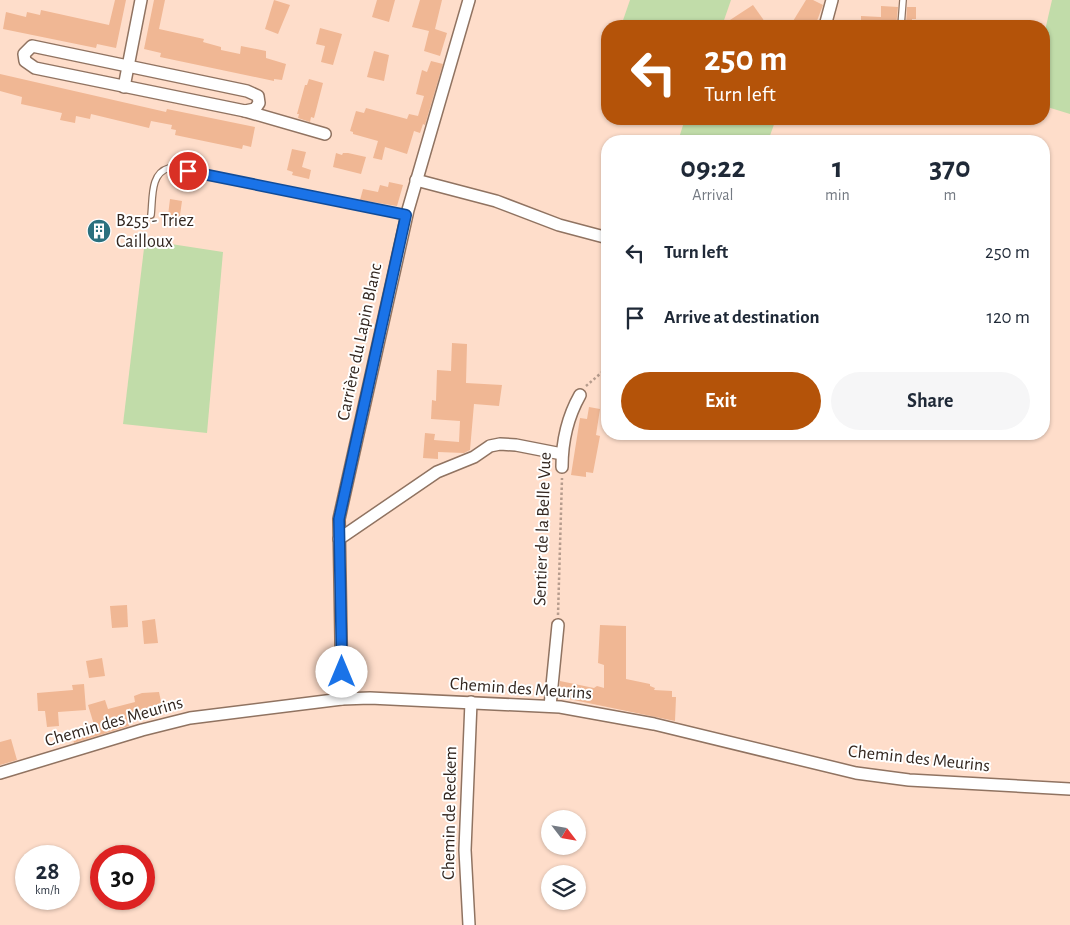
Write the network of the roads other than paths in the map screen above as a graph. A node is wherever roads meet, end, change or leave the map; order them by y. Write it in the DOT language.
graph roads {
  1 [pos="141,0"];
  2 [pos="469,0"];
  3 [pos="832,0"];
  4 [pos="903,0"];
  5 [pos="827,20"];
  6 [pos="901,20"];
  7 [pos="128,66"];
  8 [pos="124,86"];
  9 [pos="245,111"];
  10 [pos="325,134"];
  11 [pos="416,180"];
  12 [pos="151,215"];
  13 [pos="406,215"];
  14 [pos="601,236"];
  15 [pos="580,395"];
  16 [pos="562,454"];
  17 [pos="562,467"];
  18 [pos="339,539"];
  19 [pos="558,625"];
  20 [pos="342,699"];
  21 [pos="472,702"];
  22 [pos="550,706"];
  23 [pos="0,773"];
  24 [pos="1070,789"];
  25 [pos="469,925"];
  1 -- 7 [label="street"];
  2 -- 11 [label="street, Carrière du Lapin Blanc"];
  3 -- 5 [label="street"];
  4 -- 6 [label="lane"];
  7 -- 8 [label="street"];
  7 -- 8 [label="street"];
  7 -- 9 [label="street"];
  8 -- 9 [label="street"];
  9 -- 10 [label="street"];
  11 -- 13 [label="street, Carrière du Lapin Blanc"];
  11 -- 14 [label="street"];
  12 -- 13 [label="lane"];
  13 -- 18 [label="street, Carrière du Lapin Blanc"];
  15 -- 16 [label="street, Sentier de la Belle Vue"];
  16 -- 17 [label="street, Sentier de la Belle Vue"];
  16 -- 18 [label="street"];
  18 -- 20 [label="street, Carrière du Lapin Blanc"];
  19 -- 22 [label="street, Sentier de la Belle Vue"];
  20 -- 21 [label="street, Chemin des Meurins"];
  20 -- 23 [label="street, Chemin des Meurins"];
  21 -- 22 [label="street, Chemin des Meurins"];
  21 -- 25 [label="street, Chemin de Reckem"];
  22 -- 24 [label="street, Chemin des Meurins"];
}
